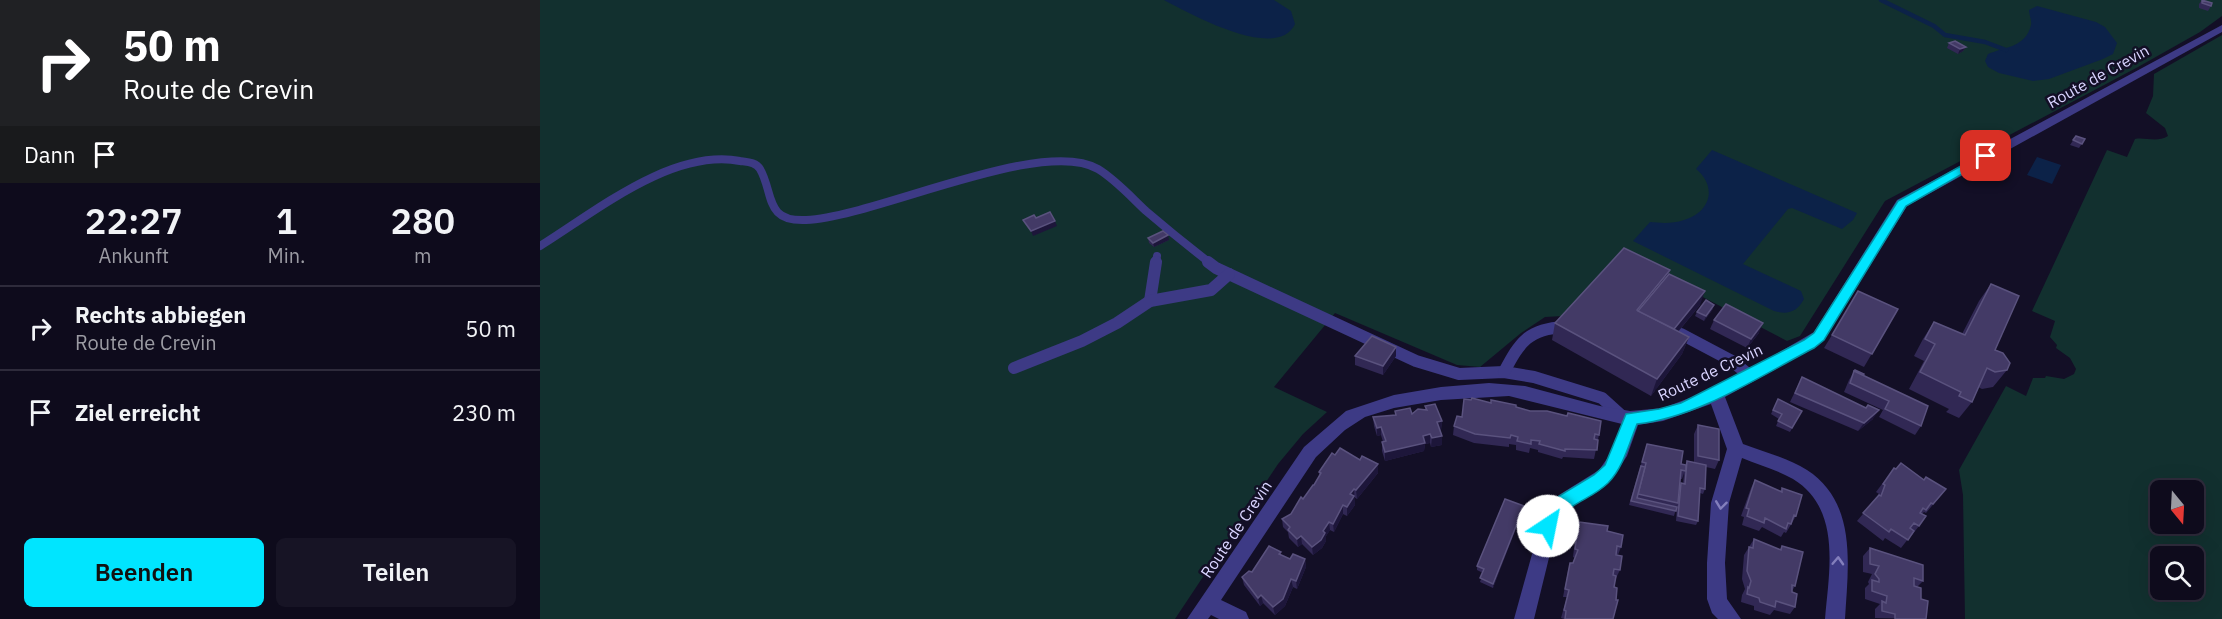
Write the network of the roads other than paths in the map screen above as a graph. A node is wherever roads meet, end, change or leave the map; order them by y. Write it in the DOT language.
graph roads {
  1 [pos="2222,28"];
  2 [pos="540,246"];
  3 [pos="1157,256"];
  4 [pos="1229,274"];
  5 [pos="1149,301"];
  6 [pos="1564,327"];
  7 [pos="1681,334"];
  8 [pos="1014,368"];
  9 [pos="1504,372"];
  10 [pos="1749,375"];
  11 [pos="1714,393"];
  12 [pos="1628,418"];
  13 [pos="1736,449"];
  14 [pos="1208,603"];
  15 [pos="1197,619"];
  16 [pos="1239,619"];
  17 [pos="1524,619"];
  18 [pos="1731,619"];
  19 [pos="1835,619"];
  1 -- 10 [label="street, Route de Crevin"];
  2 -- 4 [label="lane"];
  3 -- 5 [label="lane"];
  4 -- 5 [label="lane"];
  4 -- 9 [label="lane"];
  5 -- 8 [label="lane"];
  6 -- 9 [label="lane"];
  7 -- 10 [label="lane"];
  9 -- 12 [label="lane"];
  10 -- 11 [label="street, Route de Crevin"];
  11 -- 12 [label="street, Route de Crevin"];
  11 -- 13 [label="street"];
  12 -- 14 [label="street, Route de Crevin"];
  12 -- 17 [label="street"];
  13 -- 18 [label="street, one-way"];
  19 -- 13 [label="street, one-way"];
  14 -- 15 [label="street, Route de Crevin"];
  14 -- 16 [label="street"];
}
